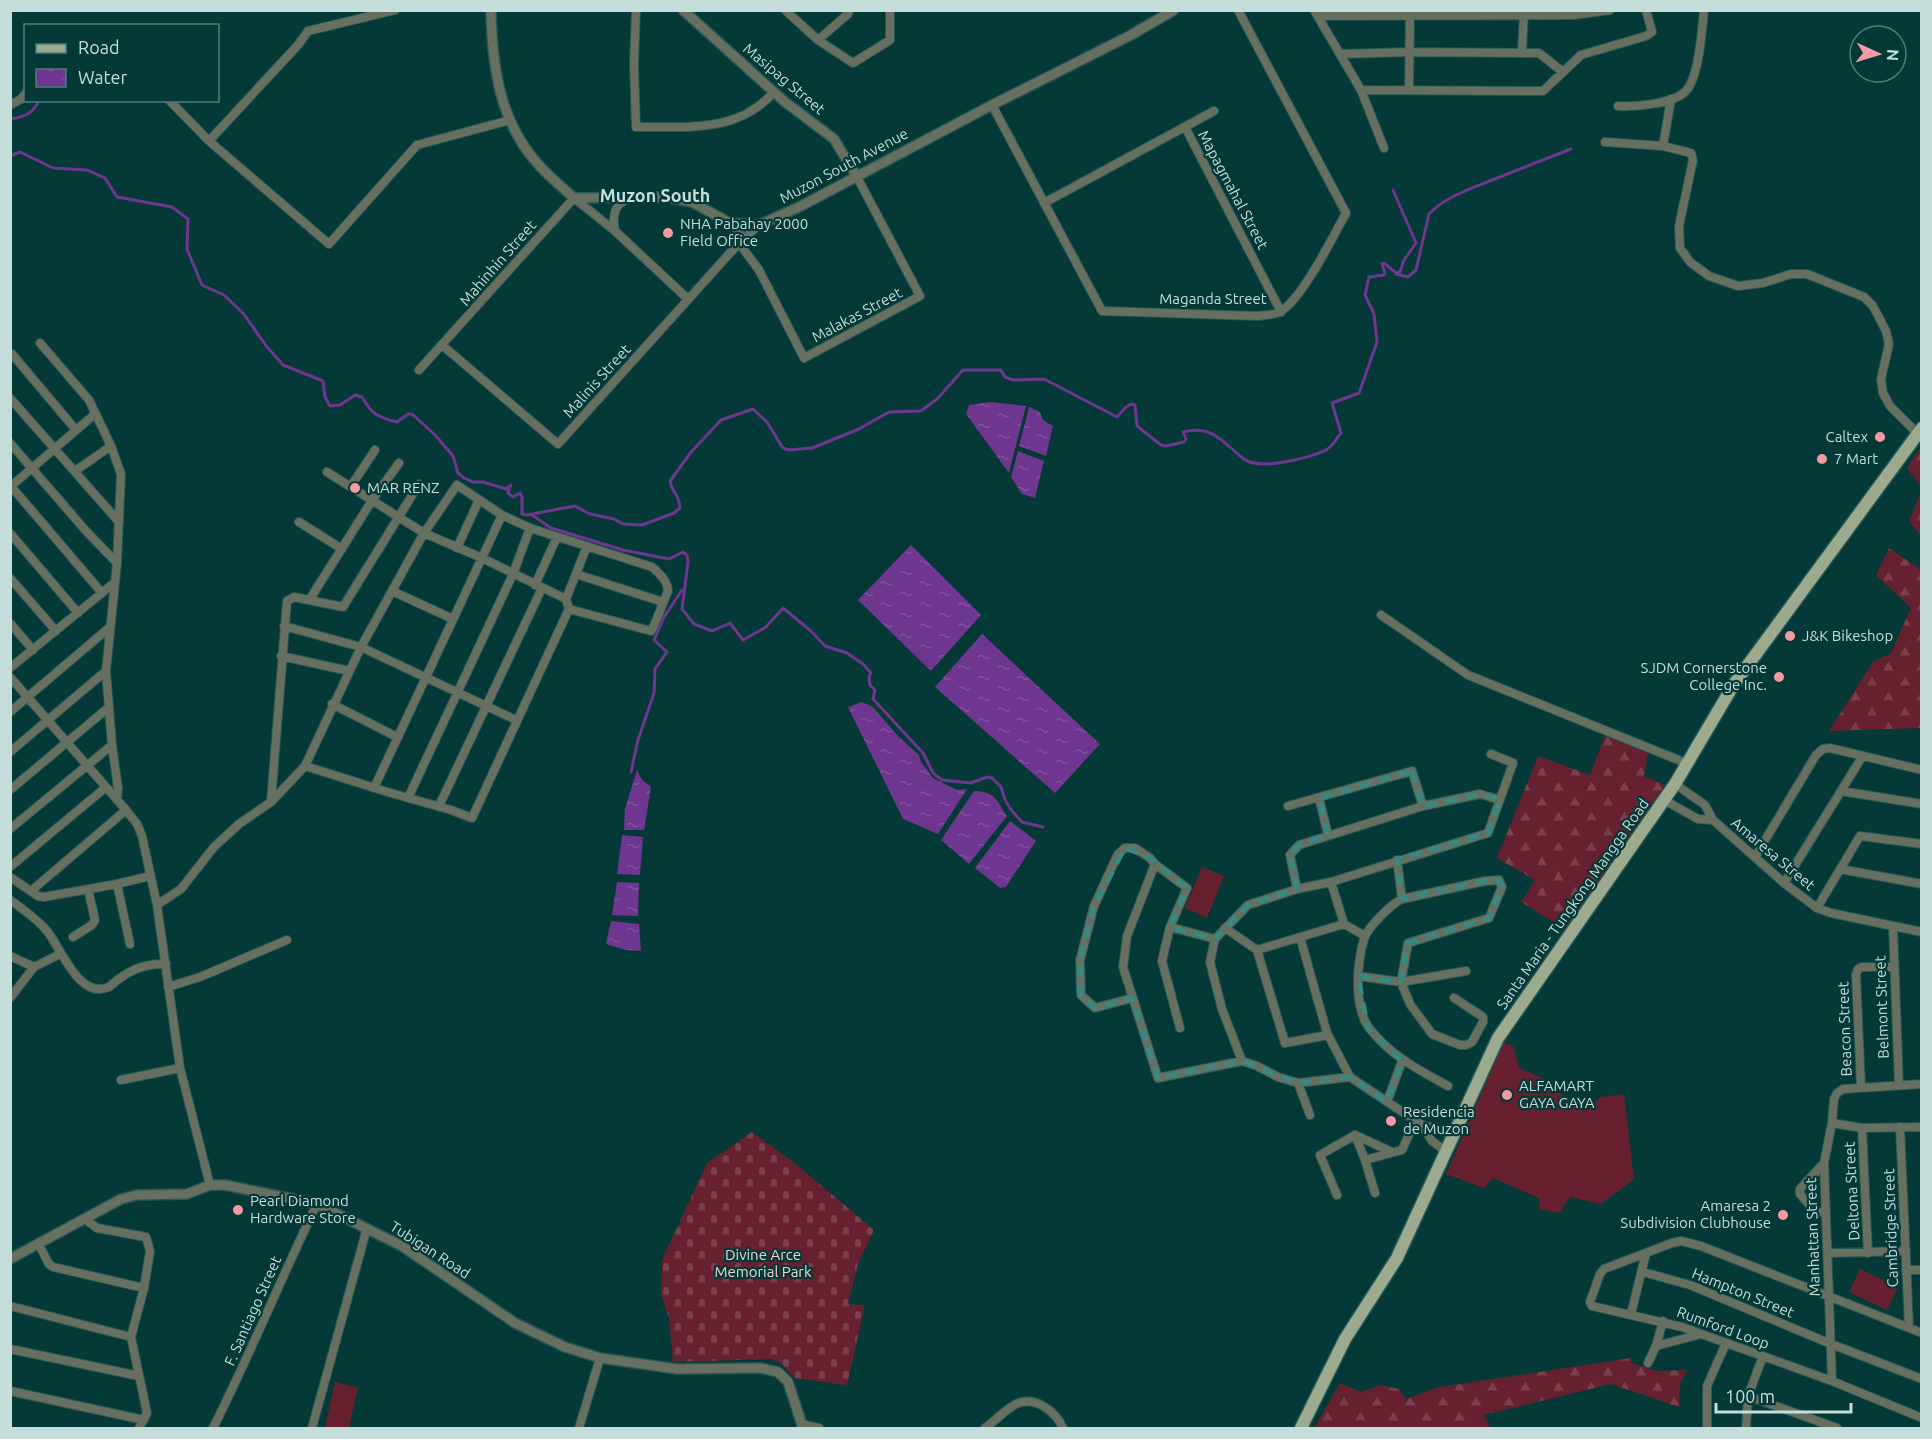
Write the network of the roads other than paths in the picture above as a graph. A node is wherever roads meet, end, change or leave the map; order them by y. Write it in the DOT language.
graph roads {
  1 [pos="395,10"];
  2 [pos="491,10"];
  3 [pos="636,10"];
  4 [pos="683,10"];
  5 [pos="785,10"];
  6 [pos="849,10"];
  7 [pos="890,10"];
  8 [pos="1174,10"];
  9 [pos="1238,10"];
  10 [pos="1610,10"];
  11 [pos="1646,10"];
  12 [pos="1704,10"];
  13 [pos="1316,13"];
  14 [pos="1410,13"];
  15 [pos="1524,13"];
  16 [pos="818,40"];
  17 [pos="1410,52"];
  18 [pos="1522,53"];
  19 [pos="1340,54"];
  20 [pos="1563,72"];
  21 [pos="1409,89"];
  22 [pos="1360,90"];
  23 [pos="774,92"];
  24 [pos="24,95"];
  25 [pos="1671,99"];
  26 [pos="171,102"];
  27 [pos="10,105"];
  28 [pos="992,105"];
  29 [pos="1618,106"];
  30 [pos="1214,111"];
  31 [pos="510,120"];
  32 [pos="1185,127"];
  33 [pos="209,141"];
  34 [pos="1605,142"];
  35 [pos="1663,146"];
  36 [pos="1384,148"];
  37 [pos="857,177"];
  38 [pos="637,197"];
  39 [pos="574,198"];
  40 [pos="1044,203"];
  41 [pos="731,223"];
  42 [pos="759,225"];
  43 [pos="615,231"];
  44 [pos="740,243"];
  45 [pos="688,299"];
  46 [pos="1281,312"];
  47 [pos="40,343"];
  48 [pos="442,345"];
  49 [pos="12,354"];
  50 [pos="419,370"];
  51 [pos="10,398"];
  52 [pos="95,414"];
  53 [pos="76,430"];
  54 [pos="1919,431"];
  55 [pos="10,443"];
  56 [pos="111,446"];
  57 [pos="55,447"];
  58 [pos="375,450"];
  59 [pos="399,464"];
  60 [pos="32,469"];
  61 [pos="75,471"];
  62 [pos="327,472"];
  63 [pos="419,484"];
  64 [pos="11,486"];
  65 [pos="351,486"];
  66 [pos="373,499"];
  67 [pos="479,500"];
  68 [pos="502,515"];
  69 [pos="398,516"];
  70 [pos="119,522"];
  71 [pos="299,522"];
  72 [pos="530,528"];
  73 [pos="10,533"];
  74 [pos="424,533"];
  75 [pos="557,537"];
  76 [pos="587,546"];
  77 [pos="457,548"];
  78 [pos="342,549"];
  79 [pos="482,558"];
  80 [pos="117,563"];
  81 [pos="513,574"];
  82 [pos="576,574"];
  83 [pos="10,578"];
  84 [pos="114,583"];
  85 [pos="538,587"];
  86 [pos="392,591"];
  87 [pos="102,593"];
  88 [pos="310,599"];
  89 [pos="566,599"];
  90 [pos="663,602"];
  91 [pos="569,609"];
  92 [pos="78,613"];
  93 [pos="1381,615"];
  94 [pos="453,619"];
  95 [pos="10,623"];
  96 [pos="284,626"];
  97 [pos="110,627"];
  98 [pos="56,631"];
  99 [pos="361,646"];
  100 [pos="33,650"];
  101 [pos="281,656"];
  102 [pos="10,668"];
  103 [pos="106,671"];
  104 [pos="348,671"];
  105 [pos="10,676"];
  106 [pos="424,678"];
  107 [pos="457,692"];
  108 [pos="28,697"];
  109 [pos="332,704"];
  110 [pos="487,705"];
  111 [pos="109,708"];
  112 [pos="10,712"];
  113 [pos="48,720"];
  114 [pos="516,720"];
  115 [pos="397,737"];
  116 [pos="66,742"];
  117 [pos="112,745"];
  118 [pos="10,752"];
  119 [pos="1491,754"];
  120 [pos="1862,757"];
  121 [pos="1686,763"];
  122 [pos="86,765"];
  123 [pos="305,766"];
  124 [pos="1922,770"];
  125 [pos="1675,784"];
  126 [pos="105,788"];
  127 [pos="374,788"];
  128 [pos="10,790"];
  129 [pos="1841,791"];
  130 [pos="408,798"];
  131 [pos="1319,798"];
  132 [pos="117,800"];
  133 [pos="1500,800"];
  134 [pos="1664,800"];
  135 [pos="271,802"];
  136 [pos="1922,804"];
  137 [pos="1288,806"];
  138 [pos="1423,806"];
  139 [pos="439,807"];
  140 [pos="126,810"];
  141 [pos="1713,820"];
  142 [pos="10,830"];
  143 [pos="1328,835"];
  144 [pos="1922,844"];
  145 [pos="1755,857"];
  146 [pos="1396,860"];
  147 [pos="1155,864"];
  148 [pos="10,867"];
  149 [pos="1840,869"];
  150 [pos="150,876"];
  151 [pos="10,877"];
  152 [pos="1331,882"];
  153 [pos="1784,883"];
  154 [pos="117,884"];
  155 [pos="1922,884"];
  156 [pos="88,889"];
  157 [pos="1297,889"];
  158 [pos="30,891"];
  159 [pos="1402,899"];
  160 [pos="10,900"];
  161 [pos="157,905"];
  162 [pos="1817,908"];
  163 [pos="1344,924"];
  164 [pos="1170,927"];
  165 [pos="1893,927"];
  166 [pos="1225,928"];
  167 [pos="1922,932"];
  168 [pos="1365,936"];
  169 [pos="73,937"];
  170 [pos="1300,938"];
  171 [pos="1215,939"];
  172 [pos="287,940"];
  173 [pos="129,944"];
  174 [pos="1257,950"];
  175 [pos="60,954"];
  176 [pos="10,956"];
  177 [pos="166,964"];
  178 [pos="34,967"];
  179 [pos="1893,968"];
  180 [pos="1466,970"];
  181 [pos="1358,976"];
  182 [pos="1401,982"];
  183 [pos="168,987"];
  184 [pos="10,998"];
  185 [pos="1132,998"];
  186 [pos="1454,998"];
  187 [pos="1180,1028"];
  188 [pos="1328,1035"];
  189 [pos="1242,1061"];
  190 [pos="1402,1061"];
  191 [pos="180,1068"];
  192 [pos="1350,1077"];
  193 [pos="121,1080"];
  194 [pos="1298,1083"];
  195 [pos="1922,1084"];
  196 [pos="1448,1086"];
  197 [pos="1899,1086"];
  198 [pos="1860,1087"];
  199 [pos="1387,1102"];
  200 [pos="1310,1115"];
  201 [pos="1418,1123"];
  202 [pos="1832,1123"];
  203 [pos="1900,1127"];
  204 [pos="1922,1127"];
  205 [pos="1862,1128"];
  206 [pos="1355,1135"];
  207 [pos="1455,1136"];
  208 [pos="1392,1152"];
  209 [pos="1447,1152"];
  210 [pos="1365,1160"];
  211 [pos="1824,1163"];
  212 [pos="210,1185"];
  213 [pos="1375,1193"];
  214 [pos="1337,1195"];
  215 [pos="317,1204"];
  216 [pos="1826,1211"];
  217 [pos="85,1219"];
  218 [pos="366,1228"];
  219 [pos="39,1245"];
  220 [pos="1906,1251"];
  221 [pos="1646,1253"];
  222 [pos="1828,1253"];
  223 [pos="1868,1253"];
  224 [pos="10,1259"];
  225 [pos="1906,1269"];
  226 [pos="1922,1270"];
  227 [pos="1643,1272"];
  228 [pos="144,1288"];
  229 [pos="1829,1295"];
  230 [pos="10,1306"];
  231 [pos="1631,1314"];
  232 [pos="1664,1321"];
  233 [pos="1909,1327"];
  234 [pos="1922,1333"];
  235 [pos="1701,1334"];
  236 [pos="131,1336"];
  237 [pos="1726,1343"];
  238 [pos="1831,1344"];
  239 [pos="1656,1346"];
  240 [pos="10,1349"];
  241 [pos="1763,1356"];
  242 [pos="600,1358"];
  243 [pos="1648,1363"];
  244 [pos="139,1376"];
  245 [pos="1922,1379"];
  246 [pos="1832,1381"];
  247 [pos="10,1391"];
  248 [pos="1748,1396"];
  249 [pos="1922,1418"];
  250 [pos="144,1420"];
  251 [pos="802,1426"];
  252 [pos="139,1428"];
  253 [pos="213,1428"];
  254 [pos="312,1428"];
  255 [pos="579,1428"];
  256 [pos="819,1428"];
  257 [pos="985,1428"];
  258 [pos="1063,1428"];
  259 [pos="1301,1428"];
  260 [pos="1707,1428"];
  261 [pos="1746,1428"];
  262 [pos="1837,1428"];
  1 -- 33 [label="street"];
  2 -- 31 [label="street"];
  3 -- 23 [label="street"];
  4 -- 23 [label="street, Masipag Street"];
  5 -- 16 [label="street"];
  6 -- 16 [label="street"];
  7 -- 16 [label="street"];
  8 -- 28 [label="street, Muzon South Avenue"];
  9 -- 46 [label="street, Maganda Street"];
  10 -- 15 [label="street"];
  11 -- 20 [label="street"];
  12 -- 25 [label="street"];
  13 -- 14 [label="street"];
  13 -- 19 [label="street"];
  14 -- 15 [label="street"];
  14 -- 17 [label="street"];
  15 -- 18 [label="street"];
  17 -- 18 [label="street"];
  17 -- 19 [label="street"];
  17 -- 21 [label="street"];
  18 -- 20 [label="street"];
  19 -- 22 [label="street"];
  20 -- 21 [label="street"];
  21 -- 22 [label="street"];
  22 -- 36 [label="street"];
  23 -- 37 [label="street, Masipag Street"];
  24 -- 27 [label="street"];
  25 -- 29 [label="street"];
  25 -- 35 [label="street"];
  26 -- 33 [label="street"];
  28 -- 37 [label="street, Muzon South Avenue"];
  28 -- 40 [label="street, Maganda Street"];
  30 -- 32 [label="street"];
  31 -- 33 [label="street"];
  31 -- 39 [label="street"];
  32 -- 40 [label="street, Mapagmahal Street"];
  32 -- 46 [label="street, Mapagmahal Street"];
  34 -- 35 [label="street"];
  35 -- 54 [label="street"];
  37 -- 42 [label="street, Muzon South Avenue"];
  37 -- 44 [label="street, Malakas Street"];
  38 -- 39 [label="street, Muzon South Avenue"];
  38 -- 41 [label="street, Muzon South Avenue"];
  38 -- 43 [label="street"];
  39 -- 43 [label="street"];
  39 -- 48 [label="street, Mahinhin Street"];
  40 -- 46 [label="street, Maganda Street"];
  41 -- 42 [label="street, Muzon South Avenue"];
  41 -- 44 [label="street"];
  42 -- 44 [label="street, Malinis Street"];
  43 -- 45 [label="street"];
  44 -- 45 [label="street, Malinis Street"];
  45 -- 48 [label="street, Malinis Street"];
  47 -- 52 [label="street"];
  48 -- 50 [label="street, Mahinhin Street"];
  49 -- 53 [label="street"];
  51 -- 57 [label="street"];
  52 -- 53 [label="street"];
  52 -- 56 [label="street"];
  53 -- 57 [label="street"];
  54 -- 121 [label="main road, Santa Maria - Tungkong Mangga Road"];
  55 -- 60 [label="street"];
  56 -- 61 [label="street"];
  56 -- 70 [label="street"];
  57 -- 60 [label="street"];
  57 -- 61 [label="street"];
  58 -- 65 [label="street"];
  59 -- 66 [label="street"];
  60 -- 64 [label="street"];
  60 -- 80 [label="street"];
  61 -- 70 [label="street"];
  62 -- 65 [label="street"];
  63 -- 69 [label="street"];
  64 -- 87 [label="street"];
  65 -- 66 [label="street"];
  66 -- 69 [label="street"];
  66 -- 78 [label="street"];
  67 -- 68 [label="street"];
  67 -- 74 [label="street"];
  67 -- 77 [label="street"];
  68 -- 72 [label="street"];
  68 -- 79 [label="street"];
  69 -- 74 [label="street"];
  69 -- 88 [label="street"];
  70 -- 80 [label="street"];
  71 -- 78 [label="street"];
  72 -- 75 [label="street"];
  72 -- 81 [label="street"];
  73 -- 92 [label="street"];
  74 -- 77 [label="street"];
  74 -- 86 [label="street"];
  75 -- 76 [label="street"];
  75 -- 85 [label="street"];
  76 -- 82 [label="street"];
  76 -- 90 [label="street"];
  77 -- 79 [label="street"];
  78 -- 88 [label="street"];
  79 -- 81 [label="street"];
  79 -- 94 [label="street"];
  80 -- 84 [label="street"];
  81 -- 85 [label="street"];
  81 -- 107 [label="street"];
  82 -- 89 [label="street"];
  82 -- 90 [label="street"];
  83 -- 98 [label="street"];
  84 -- 87 [label="street"];
  84 -- 97 [label="street"];
  85 -- 89 [label="street"];
  85 -- 110 [label="street"];
  86 -- 94 [label="street"];
  86 -- 99 [label="street"];
  87 -- 92 [label="street"];
  88 -- 96 [label="street"];
  89 -- 91 [label="street"];
  90 -- 91 [label="street"];
  91 -- 114 [label="street"];
  92 -- 98 [label="street"];
  93 -- 121 [label="street"];
  94 -- 106 [label="street"];
  95 -- 100 [label="street"];
  96 -- 99 [label="street"];
  96 -- 101 [label="street"];
  97 -- 103 [label="street"];
  97 -- 108 [label="street"];
  98 -- 100 [label="street"];
  99 -- 104 [label="street"];
  99 -- 106 [label="street"];
  100 -- 102 [label="street"];
  101 -- 104 [label="street"];
  101 -- 135 [label="street"];
  103 -- 111 [label="street"];
  103 -- 113 [label="street"];
  104 -- 109 [label="street"];
  105 -- 108 [label="street"];
  106 -- 107 [label="street"];
  106 -- 115 [label="street"];
  107 -- 110 [label="street"];
  107 -- 130 [label="street"];
  108 -- 112 [label="street"];
  108 -- 113 [label="street"];
  109 -- 115 [label="street"];
  109 -- 123 [label="street"];
  110 -- 114 [label="street"];
  110 -- 139 [label="street"];
  111 -- 116 [label="street"];
  111 -- 117 [label="street"];
  113 -- 116 [label="street"];
  113 -- 118 [label="street"];
  114 -- 139 [label="street"];
  115 -- 127 [label="street"];
  116 -- 122 [label="street"];
  116 -- 128 [label="street"];
  117 -- 122 [label="street"];
  117 -- 132 [label="street"];
  119 -- 133 [label="street"];
  120 -- 124 [label="street"];
  120 -- 129 [label="street"];
  120 -- 145 [label="street"];
  121 -- 125 [label="main road, Santa Maria - Tungkong Mangga Road"];
  122 -- 126 [label="street"];
  122 -- 142 [label="street"];
  123 -- 127 [label="street"];
  123 -- 135 [label="street"];
  125 -- 134 [label="main road, Santa Maria - Tungkong Mangga Road"];
  125 -- 141 [label="street, Amaresa Street"];
  126 -- 132 [label="street"];
  126 -- 148 [label="street"];
  127 -- 130 [label="street"];
  129 -- 136 [label="street"];
  129 -- 153 [label="street"];
  130 -- 139 [label="street"];
  131 -- 137 [label="street"];
  131 -- 138 [label="street"];
  131 -- 143 [label="street"];
  132 -- 140 [label="street"];
  133 -- 138 [label="street"];
  133 -- 146 [label="street"];
  134 -- 141 [label="street, Amaresa Street"];
  134 -- 207 [label="main road, Santa Maria - Tungkong Mangga Road"];
  135 -- 161 [label="street"];
  138 -- 143 [label="street"];
  140 -- 150 [label="street"];
  140 -- 158 [label="street"];
  141 -- 145 [label="street, Amaresa Street"];
  143 -- 157 [label="street"];
  144 -- 149 [label="street"];
  145 -- 153 [label="street, Amaresa Street"];
  146 -- 152 [label="street"];
  146 -- 159 [label="street"];
  147 -- 164 [label="street"];
  147 -- 185 [label="street"];
  147 -- 185 [label="street"];
  149 -- 155 [label="street"];
  149 -- 162 [label="street"];
  150 -- 154 [label="street"];
  150 -- 161 [label="street"];
  151 -- 158 [label="street"];
  152 -- 157 [label="street"];
  152 -- 163 [label="street"];
  153 -- 162 [label="street, Amaresa Street"];
  154 -- 156 [label="street"];
  154 -- 173 [label="street"];
  156 -- 158 [label="street"];
  156 -- 169 [label="street"];
  157 -- 166 [label="street"];
  159 -- 168 [label="street"];
  159 -- 182 [label="street"];
  160 -- 175 [label="street"];
  161 -- 177 [label="street"];
  162 -- 165 [label="street, Amaresa Street"];
  163 -- 168 [label="street"];
  163 -- 170 [label="street"];
  164 -- 171 [label="street"];
  164 -- 187 [label="street"];
  165 -- 167 [label="street, Amaresa Street"];
  165 -- 179 [label="street, Belmont Street"];
  166 -- 171 [label="street"];
  166 -- 174 [label="street"];
  168 -- 181 [label="street"];
  170 -- 174 [label="street"];
  170 -- 188 [label="street"];
  171 -- 189 [label="street"];
  172 -- 183 [label="street"];
  174 -- 188 [label="street"];
  175 -- 177 [label="street"];
  175 -- 178 [label="street"];
  176 -- 178 [label="street"];
  177 -- 183 [label="street"];
  178 -- 184 [label="street"];
  179 -- 197 [label="street, Belmont Street"];
  179 -- 198 [label="street, Beacon Street"];
  180 -- 182 [label="street"];
  181 -- 182 [label="street"];
  181 -- 190 [label="street"];
  182 -- 186 [label="street"];
  183 -- 191 [label="street"];
  185 -- 189 [label="street"];
  188 -- 192 [label="street"];
  189 -- 194 [label="street"];
  190 -- 196 [label="street"];
  190 -- 199 [label="street"];
  191 -- 193 [label="street"];
  191 -- 212 [label="street"];
  192 -- 194 [label="street"];
  192 -- 199 [label="street"];
  194 -- 200 [label="street"];
  195 -- 197 [label="street"];
  197 -- 198 [label="street"];
  198 -- 202 [label="street, Manhattan Street"];
  199 -- 201 [label="street"];
  201 -- 207 [label="street"];
  201 -- 208 [label="street"];
  201 -- 209 [label="street"];
  202 -- 205 [label="street"];
  202 -- 211 [label="street, Manhattan Street"];
  203 -- 204 [label="street"];
  203 -- 205 [label="street"];
  203 -- 220 [label="street, Cambridge Street"];
  205 -- 223 [label="street, Deltona Street"];
  206 -- 208 [label="street"];
  206 -- 210 [label="street"];
  206 -- 214 [label="street"];
  207 -- 209 [label="main road, Santa Maria - Tungkong Mangga Road"];
  208 -- 210 [label="street"];
  209 -- 259 [label="main road, Santa Maria - Tungkong Mangga Road"];
  210 -- 213 [label="street"];
  211 -- 216 [label="street, Manhattan Street"];
  211 -- 216 [label="street"];
  212 -- 215 [label="street, Tubigan Road"];
  212 -- 217 [label="street, Tubigan Road"];
  215 -- 218 [label="street, Tubigan Road"];
  215 -- 253 [label="street, F. Santiago Street"];
  216 -- 222 [label="street, Manhattan Street"];
  217 -- 219 [label="street, Tubigan Road"];
  217 -- 228 [label="street"];
  218 -- 242 [label="street, Tubigan Road"];
  218 -- 254 [label="street"];
  219 -- 224 [label="street, Tubigan Road"];
  219 -- 228 [label="street"];
  220 -- 223 [label="street"];
  220 -- 225 [label="street, Cambridge Street"];
  221 -- 227 [label="street"];
  221 -- 229 [label="street"];
  221 -- 231 [label="street, Rumford Loop"];
  222 -- 223 [label="street"];
  222 -- 229 [label="street, Manhattan Street"];
  225 -- 226 [label="street"];
  225 -- 233 [label="street, Cambridge Street"];
  227 -- 231 [label="street"];
  227 -- 238 [label="street, Hampton Street"];
  228 -- 236 [label="street"];
  229 -- 233 [label="street"];
  229 -- 238 [label="street, Manhattan Street"];
  230 -- 236 [label="street"];
  231 -- 232 [label="street, Rumford Loop"];
  232 -- 235 [label="street, Rumford Loop"];
  232 -- 239 [label="street"];
  233 -- 234 [label="street"];
  235 -- 237 [label="street, Rumford Loop"];
  235 -- 239 [label="street"];
  236 -- 244 [label="street"];
  237 -- 241 [label="street, Rumford Loop"];
  237 -- 260 [label="street"];
  238 -- 245 [label="street, Hampton Street"];
  238 -- 246 [label="street, Manhattan Street"];
  239 -- 243 [label="street"];
  240 -- 244 [label="street"];
  241 -- 246 [label="street, Rumford Loop"];
  241 -- 248 [label="street"];
  242 -- 251 [label="street, Tubigan Road"];
  242 -- 255 [label="street"];
  244 -- 250 [label="street"];
  246 -- 249 [label="street, Rumford Loop"];
  247 -- 250 [label="street"];
  248 -- 261 [label="street"];
  248 -- 262 [label="street"];
  250 -- 252 [label="street"];
  251 -- 256 [label="street"];
  257 -- 258 [label="street"];
}
